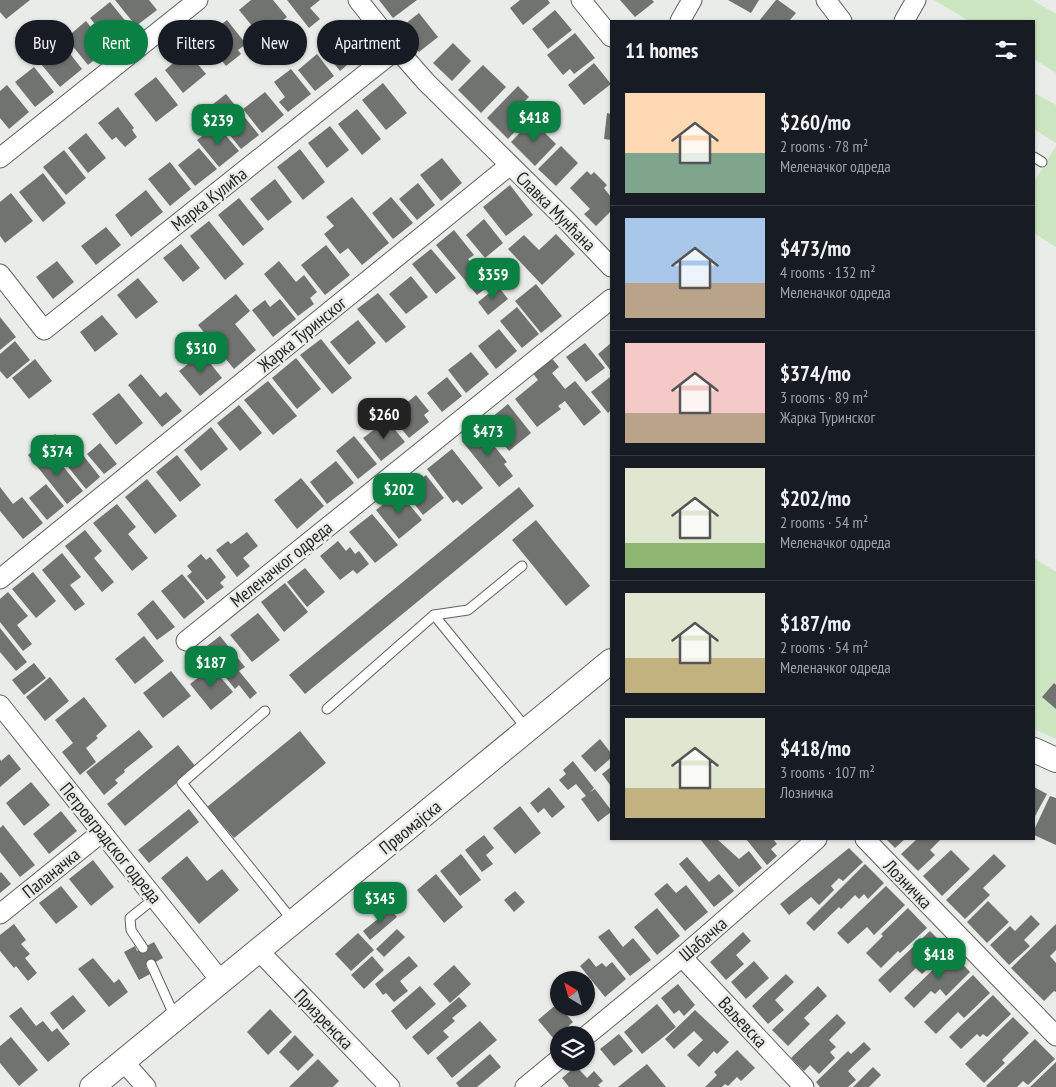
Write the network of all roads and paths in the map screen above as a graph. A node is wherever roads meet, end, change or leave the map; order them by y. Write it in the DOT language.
graph roads {
  1 [pos="198,0"];
  2 [pos="358,0"];
  3 [pos="581,0"];
  4 [pos="692,0"];
  5 [pos="826,0"];
  6 [pos="916,0"];
  7 [pos="374,20"];
  8 [pos="681,20"];
  9 [pos="841,20"];
  10 [pos="905,20"];
  11 [pos="610,36"];
  12 [pos="377,65"];
  13 [pos="411,65"];
  14 [pos="0,158"];
  15 [pos="510,165"];
  16 [pos="610,266"];
  17 [pos="0,274"];
  18 [pos="610,300"];
  19 [pos="522,566"];
  20 [pos="0,579"];
  21 [pos="434,615"];
  22 [pos="186,641"];
  23 [pos="610,662"];
  24 [pos="0,705"];
  25 [pos="327,709"];
  26 [pos="265,711"];
  27 [pos="527,730"];
  28 [pos="1035,750"];
  29 [pos="1056,760"];
  30 [pos="102,832"];
  31 [pos="816,840"];
  32 [pos="866,840"];
  33 [pos="155,898"];
  34 [pos="0,914"];
  35 [pos="294,922"];
  36 [pos="143,948"];
  37 [pos="258,950"];
  38 [pos="682,957"];
  39 [pos="152,964"];
  40 [pos="221,981"];
  41 [pos="176,1018"];
  42 [pos="595,1029"];
  43 [pos="1056,1036"];
  44 [pos="124,1061"];
  45 [pos="550,1066"];
  46 [pos="92,1087"];
  47 [pos="146,1087"];
  48 [pos="390,1087"];
  49 [pos="524,1087"];
  50 [pos="804,1087"];
  1 -- 14 [label="street"];
  2 -- 7 [label="street, Славка Мунћана"];
  3 -- 11 [label="street"];
  4 -- 8 [label="street"];
  5 -- 9 [label="street"];
  6 -- 10 [label="street"];
  12 -- 17 [label="street, Марка Кулића"];
  13 -- 15 [label="street, Славка Мунћана"];
  15 -- 16 [label="street, Славка Мунћана"];
  15 -- 20 [label="street, Жарка Туринског"];
  18 -- 22 [label="street, Меленачког одреда"];
  19 -- 21 [label="lane"];
  21 -- 25 [label="lane"];
  21 -- 27 [label="lane"];
  23 -- 27 [label="street, Првомајска"];
  24 -- 30 [label="street, Петровградског одреда"];
  26 -- 35 [label="lane"];
  27 -- 35 [label="street, Првомајска"];
  28 -- 29 [label="street"];
  30 -- 33 [label="street, Петровградског одреда"];
  30 -- 34 [label="street, Паланачка"];
  31 -- 38 [label="street, Шабачка"];
  32 -- 43 [label="street, Лозничка"];
  33 -- 36 [label="lane"];
  33 -- 40 [label="street, Петровградског одреда"];
  35 -- 37 [label="street, Првомајска"];
  37 -- 40 [label="street, Првомајска"];
  37 -- 48 [label="street, Призренска"];
  38 -- 42 [label="street, Шабачка"];
  38 -- 50 [label="street, Ваљевска"];
  39 -- 41 [label="lane"];
  40 -- 41 [label="street, Првомајска"];
  41 -- 44 [label="street, Првомајска"];
  44 -- 46 [label="street, Првомајска"];
  44 -- 47 [label="street"];
  45 -- 49 [label="street"];
}
